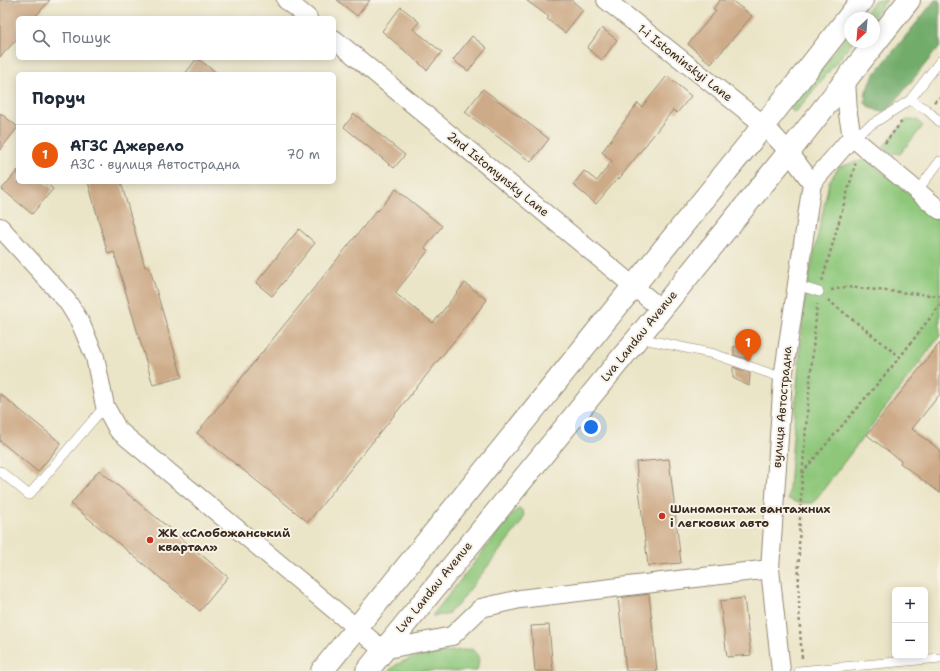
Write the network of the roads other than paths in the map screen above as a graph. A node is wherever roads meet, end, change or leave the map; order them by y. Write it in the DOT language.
graph roads {
  1 [pos="286,0"];
  2 [pos="606,0"];
  3 [pos="862,0"];
  4 [pos="909,0"];
  5 [pos="306,16"];
  6 [pos="336,42"];
  7 [pos="940,61"];
  8 [pos="846,78"];
  9 [pos="910,100"];
  10 [pos="940,122"];
  11 [pos="764,125"];
  12 [pos="852,137"];
  13 [pos="789,152"];
  14 [pos="940,161"];
  15 [pos="812,183"];
  16 [pos="917,191"];
  17 [pos="940,210"];
  18 [pos="0,227"];
  19 [pos="797,285"];
  20 [pos="634,286"];
  21 [pos="818,292"];
  22 [pos="661,309"];
  23 [pos="638,338"];
  24 [pos="783,378"];
  25 [pos="105,406"];
  26 [pos="0,471"];
  27 [pos="770,569"];
  28 [pos="356,628"];
  29 [pos="383,650"];
  30 [pos="940,658"];
  31 [pos="322,671"];
  32 [pos="367,671"];
  33 [pos="781,671"];
  34 [pos="799,671"];
  35 [pos="803,671"];
  1 -- 5 [label="street"];
  2 -- 11 [label="street, 1-i Istominskyi Lane"];
  3 -- 11 [label="main road"];
  4 -- 8 [label="main road, Lva Landau Avenue"];
  6 -- 20 [label="street, 2nd Istomynsky Lane"];
  7 -- 9 [label="lane"];
  8 -- 12 [label="street"];
  8 -- 13 [label="main road, Lva Landau Avenue"];
  9 -- 10 [label="lane"];
  9 -- 12 [label="lane"];
  11 -- 13 [label="street, 1-i Istominskyi Lane"];
  11 -- 20 [label="main road"];
  12 -- 15 [label="street"];
  12 -- 16 [label="street"];
  13 -- 15 [label="street"];
  13 -- 22 [label="main road, Lva Landau Avenue"];
  14 -- 16 [label="lane"];
  15 -- 19 [label="street, вулиця Автострадна"];
  16 -- 17 [label="street"];
  18 -- 25 [label="street"];
  19 -- 21 [label="lane"];
  19 -- 24 [label="street, вулиця Автострадна"];
  20 -- 22 [label="street, 2nd Istomynsky Lane"];
  20 -- 28 [label="main road"];
  22 -- 23 [label="main road, Lva Landau Avenue"];
  23 -- 24 [label="lane"];
  23 -- 29 [label="main road, Lva Landau Avenue"];
  24 -- 27 [label="street, вулиця Автострадна"];
  25 -- 26 [label="lane"];
  25 -- 28 [label="street"];
  27 -- 29 [label="street"];
  27 -- 33 [label="street, вулиця Автострадна"];
  28 -- 29 [label="street"];
  28 -- 31 [label="main road"];
  29 -- 32 [label="main road, Lva Landau Avenue"];
  30 -- 35 [label="lane"];
  34 -- 35 [label="lane"];
}
